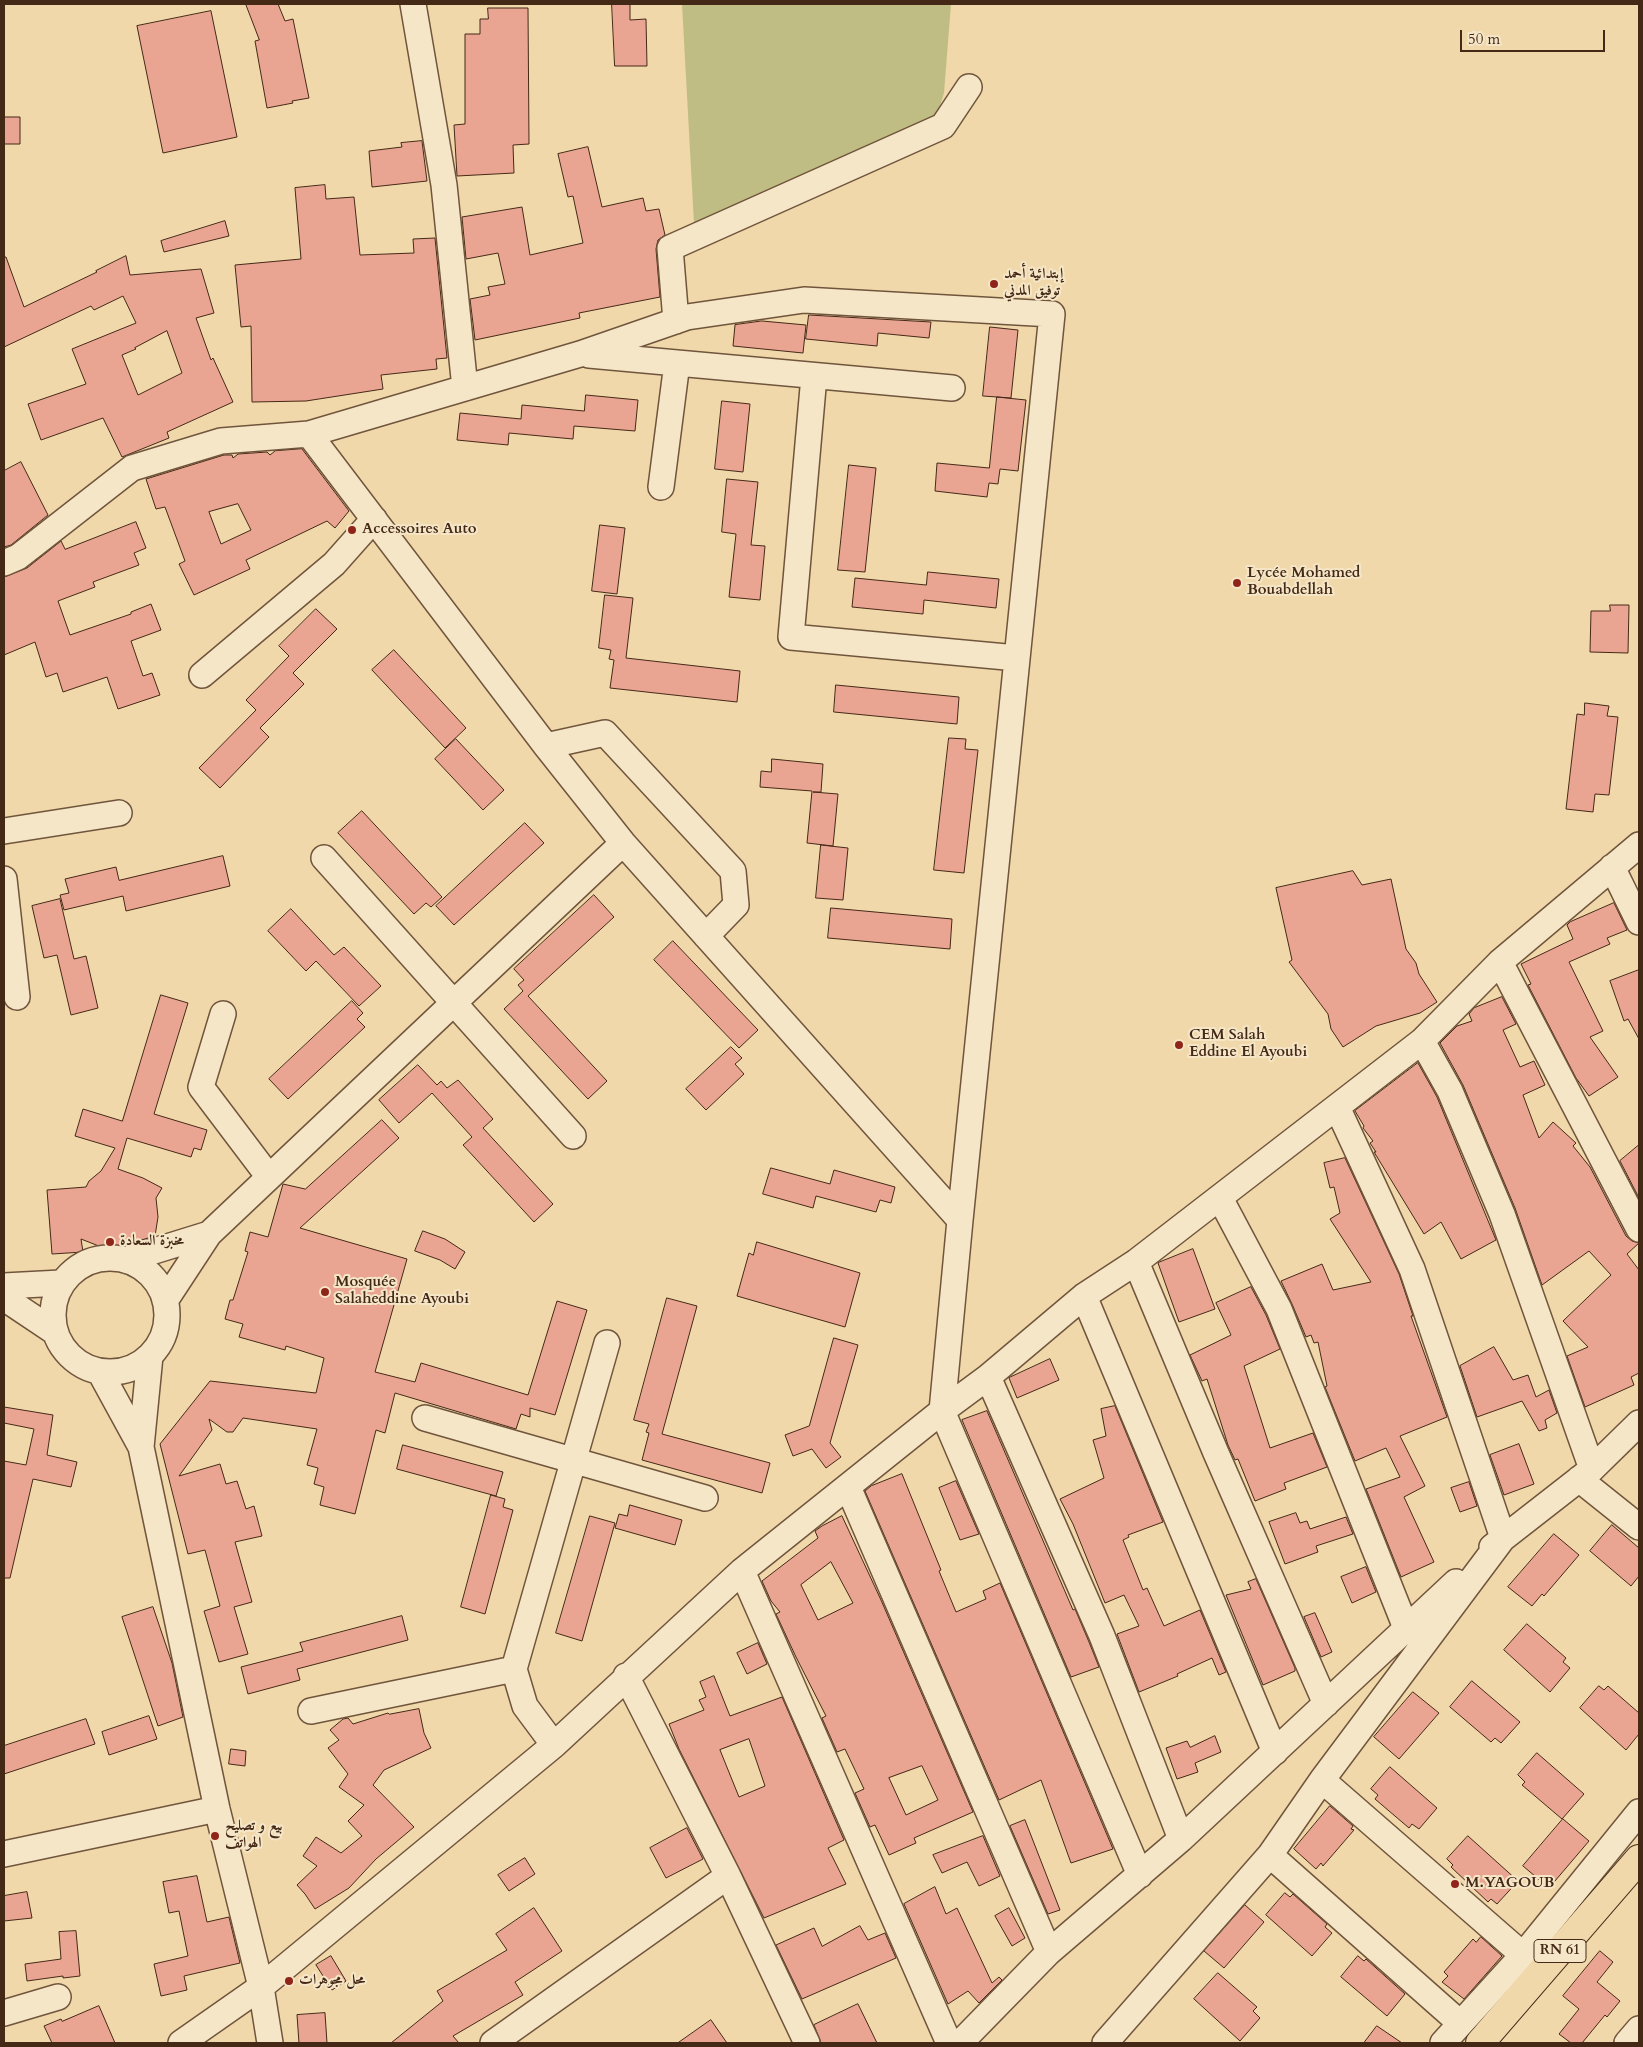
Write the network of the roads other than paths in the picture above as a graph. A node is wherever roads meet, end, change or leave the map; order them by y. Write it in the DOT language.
graph roads {
  1 [pos="413,4"];
  2 [pos="969,86"];
  3 [pos="676,321"];
  4 [pos="580,354"];
  5 [pos="677,363"];
  6 [pos="814,376"];
  7 [pos="465,388"];
  8 [pos="952,388"];
  9 [pos="309,434"];
  10 [pos="661,487"];
  11 [pos="374,520"];
  12 [pos="4,562"];
  13 [pos="1017,658"];
  14 [pos="202,675"];
  15 [pos="546,746"];
  16 [pos="120,813"];
  17 [pos="4,831"];
  18 [pos="623,843"];
  19 [pos="1639,845"];
  20 [pos="324,858"];
  21 [pos="1612,867"];
  22 [pos="4,879"];
  23 [pos="1639,922"];
  24 [pos="706,936"];
  25 [pos="1500,962"];
  26 [pos="17,997"];
  27 [pos="454,1002"];
  28 [pos="223,1014"];
  29 [pos="1422,1041"];
  30 [pos="1338,1107"];
  31 [pos="573,1136"];
  32 [pos="269,1177"];
  33 [pos="1220,1198"];
  34 [pos="960,1220"];
  35 [pos="1639,1229"];
  36 [pos="209,1234"];
  37 [pos="125,1260"];
  38 [pos="1136,1262"];
  39 [pos="62,1284"];
  40 [pos="4,1286"];
  41 [pos="1084,1296"];
  42 [pos="4,1298"];
  43 [pos="166,1301"];
  44 [pos="55,1332"];
  45 [pos="606,1342"];
  46 [pos="150,1356"];
  47 [pos="100,1372"];
  48 [pos="988,1377"];
  49 [pos="942,1411"];
  50 [pos="425,1418"];
  51 [pos="1639,1423"];
  52 [pos="141,1447"];
  53 [pos="573,1461"];
  54 [pos="1586,1474"];
  55 [pos="848,1487"];
  56 [pos="705,1498"];
  57 [pos="1639,1527"];
  58 [pos="1503,1538"];
  59 [pos="742,1571"];
  60 [pos="1406,1628"];
  61 [pos="514,1669"];
  62 [pos="626,1676"];
  63 [pos="1326,1704"];
  64 [pos="311,1711"];
  65 [pos="554,1744"];
  66 [pos="1274,1752"];
  67 [pos="1322,1780"];
  68 [pos="217,1809"];
  69 [pos="1639,1812"];
  70 [pos="1181,1839"];
  71 [pos="4,1854"];
  72 [pos="1270,1855"];
  73 [pos="1639,1859"];
  74 [pos="1140,1875"];
  75 [pos="728,1876"];
  76 [pos="1050,1952"];
  77 [pos="1523,1955"];
  78 [pos="261,1987"];
  79 [pos="58,1997"];
  80 [pos="4,2013"];
  81 [pos="1460,2023"];
  82 [pos="1639,2029"];
  83 [pos="181,2043"];
  84 [pos="270,2043"];
  85 [pos="493,2043"];
  86 [pos="808,2043"];
  87 [pos="949,2043"];
  88 [pos="960,2043"];
  89 [pos="1105,2043"];
  90 [pos="1442,2043"];
  91 [pos="1480,2043"];
  92 [pos="1627,2043"];
  1 -- 7 [label="street"];
  2 -- 3 [label="street"];
  3 -- 4 [label="street"];
  3 -- 13 [label="street"];
  4 -- 5 [label="street"];
  4 -- 7 [label="street"];
  5 -- 6 [label="street"];
  5 -- 10 [label="street"];
  6 -- 8 [label="street"];
  6 -- 13 [label="street"];
  7 -- 9 [label="street"];
  9 -- 11 [label="street"];
  9 -- 12 [label="street"];
  11 -- 14 [label="street"];
  11 -- 15 [label="street"];
  13 -- 34 [label="street"];
  15 -- 18 [label="street"];
  15 -- 24 [label="street"];
  16 -- 17 [label="street"];
  18 -- 24 [label="street"];
  18 -- 27 [label="street"];
  19 -- 21 [label="street"];
  20 -- 27 [label="street"];
  21 -- 23 [label="street"];
  21 -- 25 [label="street"];
  22 -- 26 [label="street"];
  24 -- 34 [label="street"];
  25 -- 29 [label="street"];
  25 -- 35 [label="street"];
  27 -- 31 [label="street"];
  27 -- 32 [label="street"];
  28 -- 32 [label="street"];
  29 -- 30 [label="street"];
  29 -- 54 [label="street"];
  30 -- 33 [label="street"];
  30 -- 58 [label="street"];
  32 -- 36 [label="street"];
  33 -- 38 [label="street"];
  33 -- 60 [label="street"];
  34 -- 49 [label="street"];
  36 -- 37 [label="street"];
  36 -- 43 [label="street"];
  37 -- 39 [label="street"];
  37 -- 43 [label="street"];
  38 -- 41 [label="street"];
  38 -- 63 [label="street"];
  39 -- 40 [label="street"];
  39 -- 44 [label="street"];
  41 -- 48 [label="street"];
  41 -- 66 [label="street"];
  42 -- 44 [label="street"];
  43 -- 46 [label="street"];
  44 -- 47 [label="street"];
  45 -- 53 [label="street"];
  46 -- 47 [label="street"];
  46 -- 52 [label="street"];
  47 -- 52 [label="street"];
  48 -- 49 [label="street"];
  48 -- 70 [label="street"];
  49 -- 55 [label="street"];
  49 -- 74 [label="street"];
  50 -- 53 [label="street"];
  51 -- 54 [label="street"];
  52 -- 68 [label="street"];
  53 -- 56 [label="street"];
  53 -- 61 [label="street"];
  54 -- 57 [label="street"];
  54 -- 58 [label="street"];
  55 -- 59 [label="street"];
  55 -- 76 [label="street"];
  58 -- 60 [label="street"];
  58 -- 67 [label="street"];
  59 -- 62 [label="street"];
  59 -- 87 [label="street"];
  60 -- 63 [label="street"];
  61 -- 64 [label="street"];
  61 -- 65 [label="street"];
  62 -- 65 [label="street"];
  62 -- 75 [label="street"];
  63 -- 66 [label="street"];
  65 -- 78 [label="street"];
  66 -- 70 [label="street"];
  67 -- 72 [label="street"];
  67 -- 77 [label="street"];
  68 -- 71 [label="street"];
  68 -- 78 [label="street"];
  69 -- 77 [label="street"];
  70 -- 74 [label="street"];
  72 -- 81 [label="street"];
  72 -- 89 [label="street"];
  73 -- 91 [label="main road, RN 61"];
  74 -- 76 [label="street"];
  75 -- 85 [label="street"];
  75 -- 86 [label="street"];
  76 -- 88 [label="street"];
  77 -- 81 [label="street"];
  78 -- 83 [label="street"];
  78 -- 84 [label="street"];
  79 -- 80 [label="street"];
  81 -- 90 [label="street"];
  82 -- 92 [label="street"];
}
